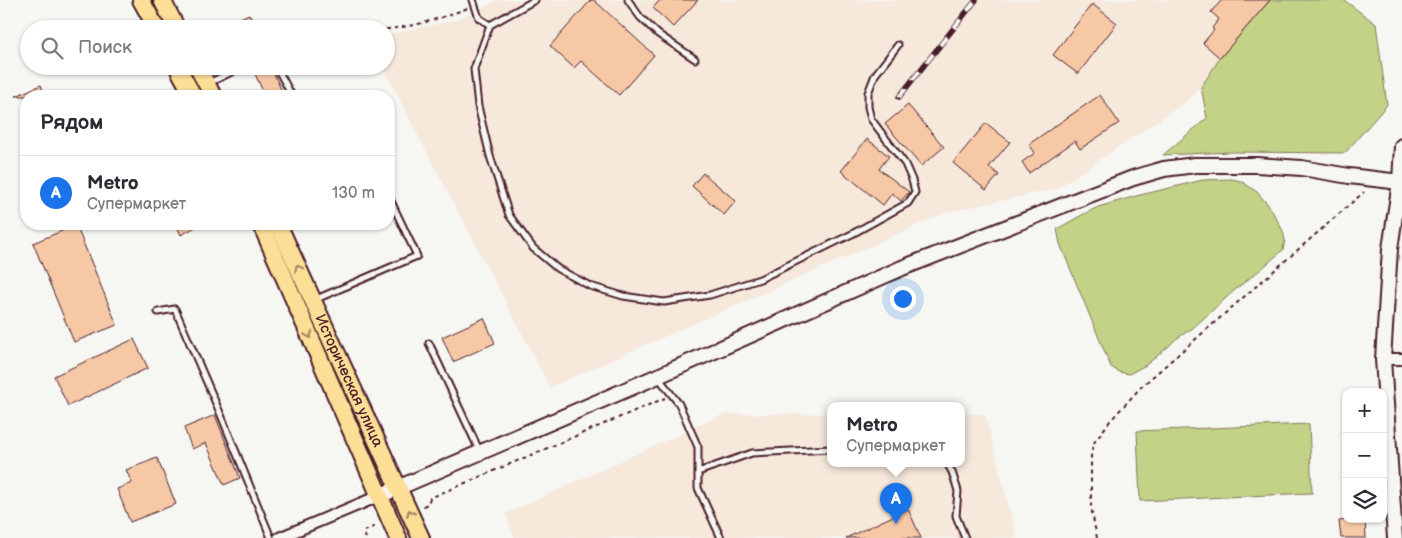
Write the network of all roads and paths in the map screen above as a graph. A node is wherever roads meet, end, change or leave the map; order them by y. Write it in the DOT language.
graph roads {
  1 [pos="141,0"];
  2 [pos="162,0"];
  3 [pos="535,0"];
  4 [pos="628,0"];
  5 [pos="474,3"];
  6 [pos="151,20"];
  7 [pos="172,20"];
  8 [pos="490,25"];
  9 [pos="395,28"];
  10 [pos="898,46"];
  11 [pos="695,59"];
  12 [pos="182,75"];
  13 [pos="202,75"];
  14 [pos="231,75"];
  15 [pos="281,75"];
  16 [pos="190,90"];
  17 [pos="209,90"];
  18 [pos="289,90"];
  19 [pos="1402,146"];
  20 [pos="1378,180"];
  21 [pos="1400,182"];
  22 [pos="395,210"];
  23 [pos="264,230"];
  24 [pos="281,230"];
  25 [pos="313,300"];
  26 [pos="158,312"];
  27 [pos="429,343"];
  28 [pos="1383,359"];
  29 [pos="1402,359"];
  30 [pos="658,376"];
  31 [pos="672,395"];
  32 [pos="827,449"];
  33 [pos="480,452"];
  34 [pos="950,467"];
  35 [pos="698,472"];
  36 [pos="398,487"];
  37 [pos="379,496"];
  38 [pos="409,511"];
  39 [pos="390,520"];
  40 [pos="271,538"];
  41 [pos="279,538"];
  42 [pos="366,538"];
  43 [pos="398,538"];
  44 [pos="421,538"];
  45 [pos="721,538"];
  46 [pos="966,538"];
  47 [pos="1097,538"];
  48 [pos="1395,538"];
  1 -- 6 [label="highway"];
  2 -- 7 [label="highway"];
  3 -- 8 [label="lane"];
  4 -- 11 [label="lane"];
  5 -- 8 [label="lane"];
  5 -- 9 [label="path"];
  8 -- 10 [label="lane"];
  12 -- 16 [label="highway"];
  13 -- 17 [label="highway"];
  14 -- 17 [label="lane"];
  15 -- 18 [label="lane"];
  19 -- 21 [label="main road"];
  20 -- 21 [label="main road"];
  20 -- 30 [label="main road"];
  20 -- 47 [label="path"];
  21 -- 28 [label="main road"];
  22 -- 25 [label="lane"];
  23 -- 37 [label="highway, Историческая улица, one-way"];
  25 -- 24 [label="highway, Историческая улица, one-way"];
  25 -- 36 [label="highway, Историческая улица"];
  26 -- 40 [label="lane"];
  27 -- 33 [label="lane"];
  28 -- 29 [label="street"];
  28 -- 48 [label="main road"];
  30 -- 31 [label="lane"];
  30 -- 33 [label="main road"];
  31 -- 35 [label="lane"];
  31 -- 38 [label="path"];
  32 -- 35 [label="lane"];
  33 -- 36 [label="main road"];
  34 -- 46 [label="lane"];
  35 -- 45 [label="lane"];
  36 -- 37 [label="main road"];
  36 -- 38 [label="highway, Историческая улица"];
  37 -- 39 [label="highway, Историческая улица"];
  37 -- 41 [label="street"];
  44 -- 38 [label="highway, Историческая улица, one-way"];
  39 -- 42 [label="path"];
  39 -- 43 [label="highway, Историческая улица"];
}
